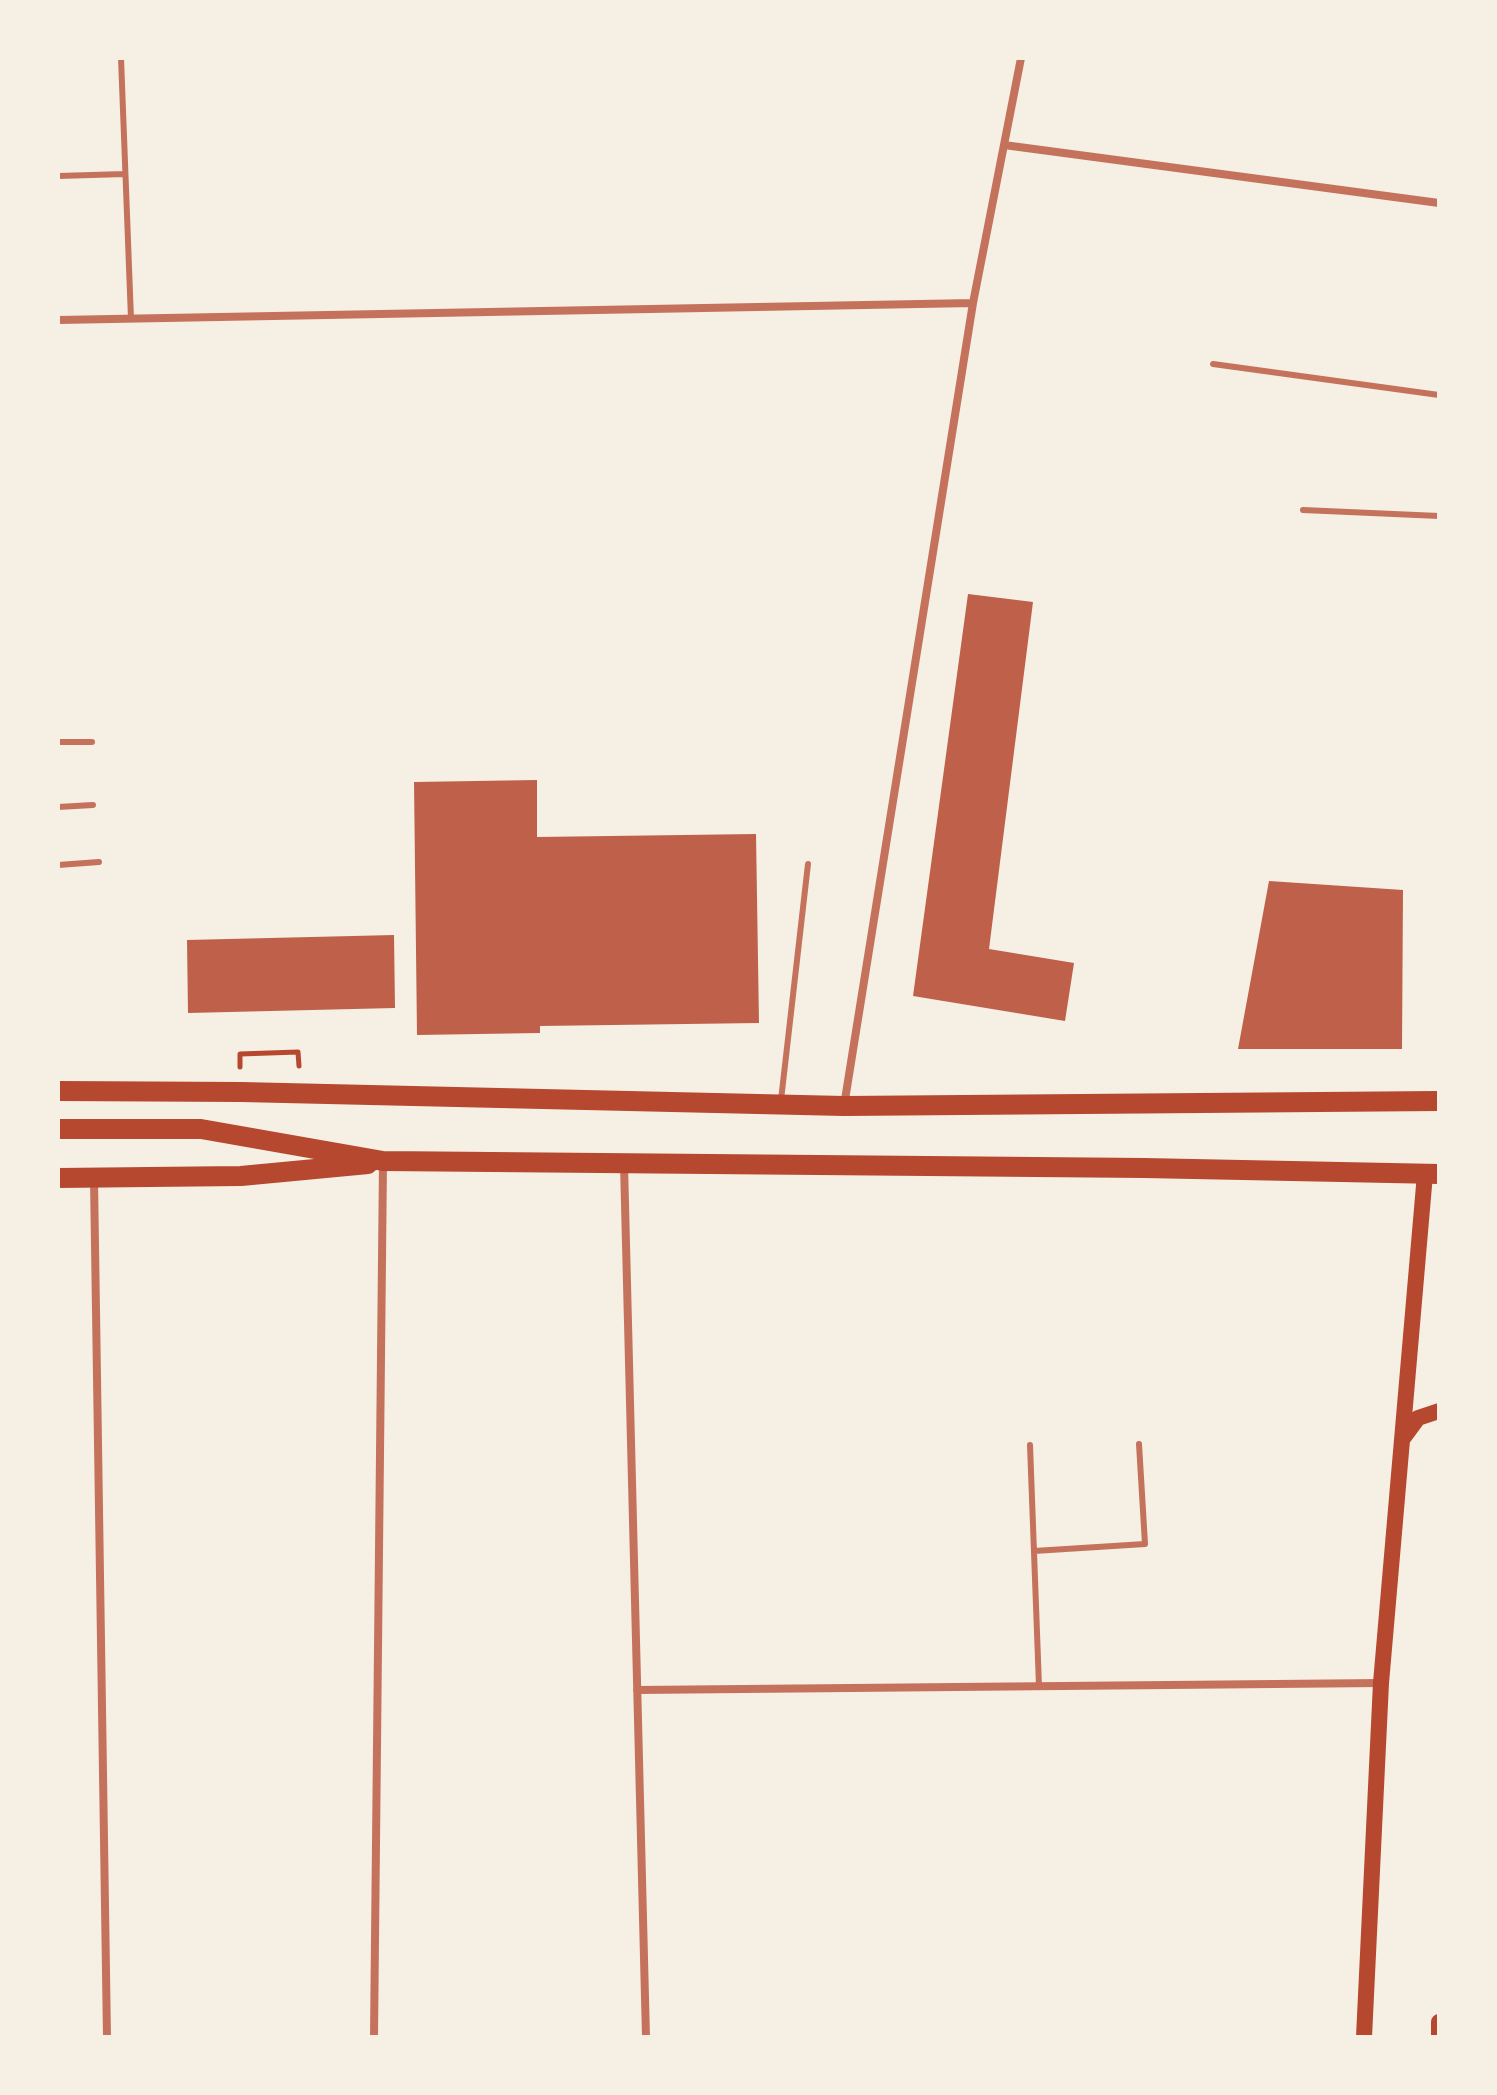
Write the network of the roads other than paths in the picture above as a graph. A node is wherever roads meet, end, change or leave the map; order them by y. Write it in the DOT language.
graph roads {
  1 [pos="121,58"];
  2 [pos="1021,58"];
  3 [pos="1004,145"];
  4 [pos="125,174"];
  5 [pos="58,176"];
  6 [pos="1439,203"];
  7 [pos="973,303"];
  8 [pos="131,319"];
  9 [pos="58,320"];
  10 [pos="1213,364"];
  11 [pos="1439,395"];
  12 [pos="1303,510"];
  13 [pos="1439,516"];
  14 [pos="58,742"];
  15 [pos="92,742"];
  16 [pos="93,805"];
  17 [pos="58,807"];
  18 [pos="99,862"];
  19 [pos="808,864"];
  20 [pos="58,865"];
  21 [pos="58,1091"];
  22 [pos="1439,1101"];
  23 [pos="780,1104"];
  24 [pos="844,1106"];
  25 [pos="58,1129"];
  26 [pos="383,1161"];
  27 [pos="624,1164"];
  28 [pos="1432,1174"];
  29 [pos="58,1178"];
  30 [pos="94,1178"];
  31 [pos="1439,1411"];
  32 [pos="1139,1444"];
  33 [pos="1030,1445"];
  34 [pos="1401,1445"];
  35 [pos="1034,1551"];
  36 [pos="1381,1683"];
  37 [pos="1039,1686"];
  38 [pos="637,1690"];
  39 [pos="1439,2022"];
  40 [pos="107,2037"];
  41 [pos="374,2037"];
  42 [pos="646,2037"];
  43 [pos="1364,2037"];
  44 [pos="1439,2037"];
  1 -- 4 [label="lane"];
  2 -- 3 [label="street"];
  3 -- 6 [label="street"];
  3 -- 7 [label="street"];
  4 -- 5 [label="lane"];
  4 -- 8 [label="lane"];
  7 -- 8 [label="street"];
  7 -- 24 [label="street"];
  8 -- 9 [label="street"];
  10 -- 11 [label="lane"];
  12 -- 13 [label="lane"];
  14 -- 15 [label="lane"];
  16 -- 17 [label="lane"];
  18 -- 20 [label="lane"];
  19 -- 23 [label="lane"];
  21 -- 23 [label="main road"];
  22 -- 24 [label="main road"];
  23 -- 24 [label="main road"];
  25 -- 26 [label="main road"];
  26 -- 27 [label="main road"];
  26 -- 30 [label="main road"];
  26 -- 41 [label="street"];
  27 -- 28 [label="main road"];
  27 -- 38 [label="street"];
  28 -- 34 [label="main road"];
  29 -- 30 [label="main road"];
  30 -- 40 [label="street"];
  31 -- 34 [label="main road"];
  32 -- 35 [label="lane"];
  33 -- 35 [label="lane"];
  34 -- 36 [label="main road"];
  35 -- 37 [label="lane"];
  36 -- 37 [label="street"];
  36 -- 43 [label="main road"];
  37 -- 38 [label="street"];
  38 -- 42 [label="street"];
  39 -- 44 [label="main road"];
}
